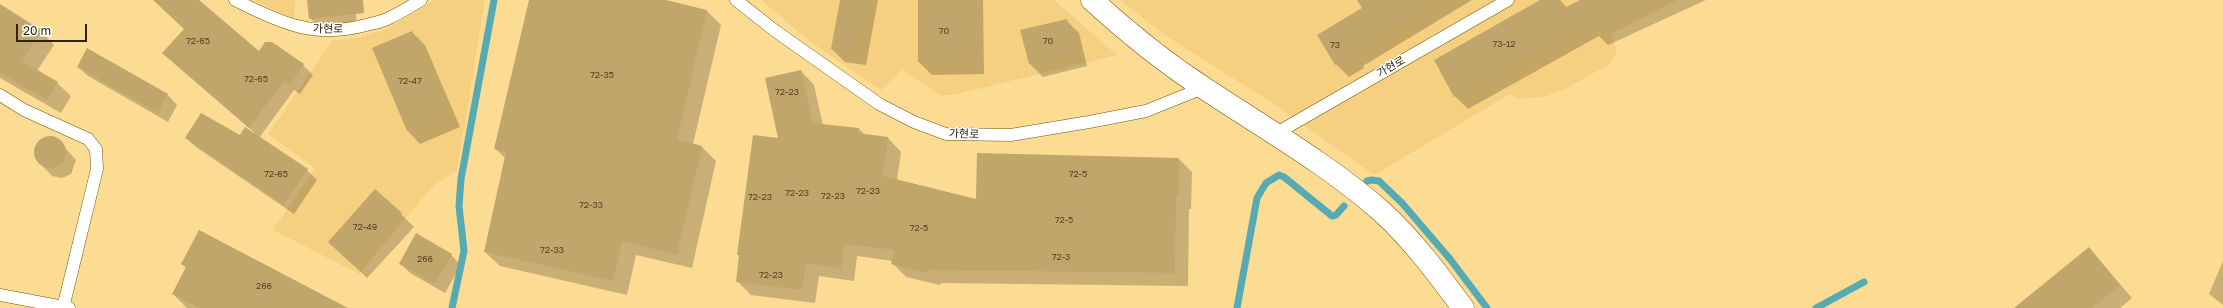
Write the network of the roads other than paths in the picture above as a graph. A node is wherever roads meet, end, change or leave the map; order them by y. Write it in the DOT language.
graph roads {
  1 [pos="235,0"];
  2 [pos="421,0"];
  3 [pos="736,0"];
  4 [pos="1092,0"];
  5 [pos="1508,0"];
  6 [pos="1203,88"];
  7 [pos="0,94"];
  8 [pos="1275,134"];
  9 [pos="0,295"];
  10 [pos="65,307"];
  11 [pos="1463,308"];
  1 -- 2 [label="lane, 가현로"];
  3 -- 6 [label="lane, 가현로"];
  4 -- 6 [label="street"];
  5 -- 8 [label="lane, 가현로"];
  6 -- 8 [label="street"];
  7 -- 10 [label="lane"];
  8 -- 11 [label="street"];
  9 -- 10 [label="lane"];
}
